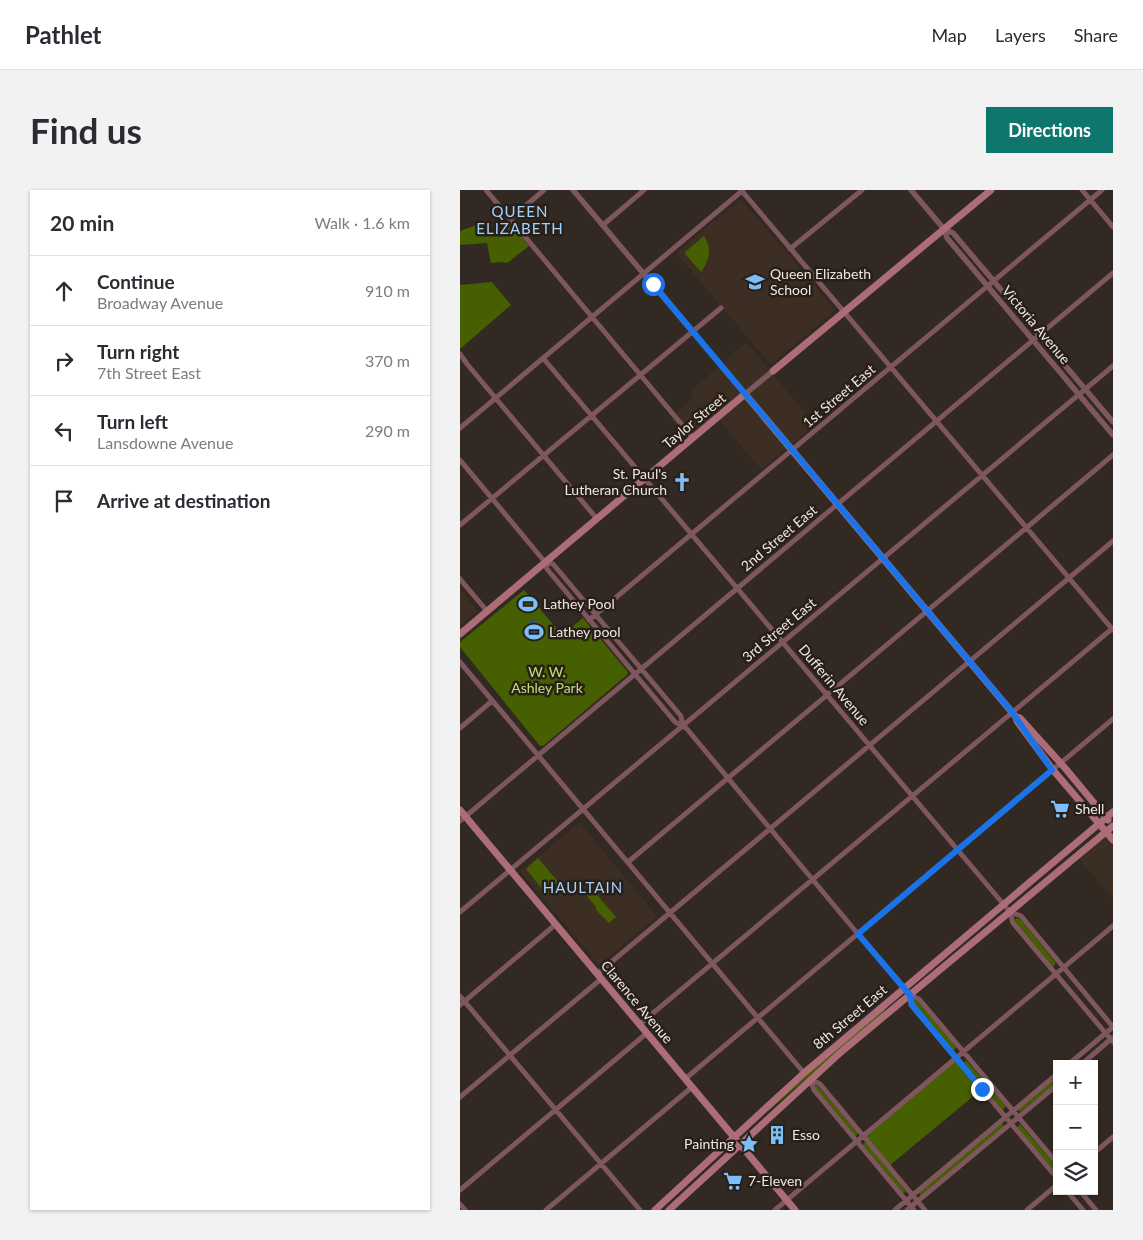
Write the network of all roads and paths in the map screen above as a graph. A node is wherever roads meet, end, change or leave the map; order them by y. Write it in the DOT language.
graph roads {
  1 [pos="486,190"];
  2 [pos="544,190"];
  3 [pos="573,190"];
  4 [pos="644,190"];
  5 [pos="742,190"];
  6 [pos="862,190"];
  7 [pos="911,190"];
  8 [pos="991,190"];
  9 [pos="1082,190"];
  10 [pos="1102,190"];
  11 [pos="1090,200"];
  12 [pos="510,219"];
  13 [pos="603,225"];
  14 [pos="1113,227"];
  15 [pos="944,229"];
  16 [pos="790,249"];
  17 [pos="1113,273"];
  18 [pos="644,274"];
  19 [pos="993,280"];
  20 [pos="987,286"];
  21 [pos="721,308"];
  22 [pos="844,311"];
  23 [pos="592,317"];
  24 [pos="692,332"];
  25 [pos="1040,335"];
  26 [pos="1033,340"];
  27 [pos="460,354"];
  28 [pos="544,358"];
  29 [pos="1113,366"];
  30 [pos="891,367"];
  31 [pos="773,371"];
  32 [pos="641,375"];
  33 [pos="1085,389"];
  34 [pos="745,394"];
  35 [pos="1079,394"];
  36 [pos="495,398"];
  37 [pos="591,415"];
  38 [pos="937,421"];
  39 [pos="1113,422"];
  40 [pos="460,428"];
  41 [pos="1113,435"];
  42 [pos="693,438"];
  43 [pos="792,450"];
  44 [pos="1113,455"];
  45 [pos="543,456"];
  46 [pos="460,460"];
  47 [pos="982,475"];
  48 [pos="646,478"];
  49 [pos="492,498"];
  50 [pos="838,504"];
  51 [pos="596,519"];
  52 [pos="460,525"];
  53 [pos="1026,527"];
  54 [pos="692,534"];
  55 [pos="1113,541"];
  56 [pos="883,558"];
  57 [pos="545,562"];
  58 [pos="1069,578"];
  59 [pos="460,579"];
  60 [pos="738,588"];
  61 [pos="487,611"];
  62 [pos="927,611"];
  63 [pos="596,614"];
  64 [pos="589,620"];
  65 [pos="1113,629"];
  66 [pos="460,634"];
  67 [pos="783,642"];
  68 [pos="460,662"];
  69 [pos="970,662"];
  70 [pos="641,668"];
  71 [pos="634,674"];
  72 [pos="827,695"];
  73 [pos="492,701"];
  74 [pos="1014,714"];
  75 [pos="1113,719"];
  76 [pos="683,726"];
  77 [pos="460,728"];
  78 [pos="869,745"];
  79 [pos="538,755"];
  80 [pos="1061,763"];
  81 [pos="1052,770"];
  82 [pos="727,778"];
  83 [pos="912,796"];
  84 [pos="460,810"];
  85 [pos="584,810"];
  86 [pos="1113,812"];
  87 [pos="1106,817"];
  88 [pos="463,818"];
  89 [pos="1099,824"];
  90 [pos="1113,826"];
  91 [pos="770,829"];
  92 [pos="1106,832"];
  93 [pos="1113,840"];
  94 [pos="958,850"];
  95 [pos="628,862"];
  96 [pos="510,870"];
  97 [pos="812,880"];
  98 [pos="1003,904"];
  99 [pos="460,912"];
  100 [pos="669,912"];
  101 [pos="1010,912"];
  102 [pos="556,924"];
  103 [pos="1113,926"];
  104 [pos="858,934"];
  105 [pos="712,963"];
  106 [pos="1064,968"];
  107 [pos="1056,974"];
  108 [pos="599,976"];
  109 [pos="903,988"];
  110 [pos="910,995"];
  111 [pos="460,996"];
  112 [pos="462,1004"];
  113 [pos="757,1017"];
  114 [pos="640,1024"];
  115 [pos="1113,1027"];
  116 [pos="647,1033"];
  117 [pos="1106,1033"];
  118 [pos="1112,1040"];
  119 [pos="963,1052"];
  120 [pos="509,1056"];
  121 [pos="956,1058"];
  122 [pos="1074,1060"];
  123 [pos="1087,1060"];
  124 [pos="804,1073"];
  125 [pos="1053,1077"];
  126 [pos="685,1079"];
  127 [pos="810,1079"];
  128 [pos="692,1087"];
  129 [pos="1053,1088"];
  130 [pos="460,1097"];
  131 [pos="555,1110"];
  132 [pos="1012,1110"];
  133 [pos="1005,1117"];
  134 [pos="1018,1117"];
  135 [pos="1010,1124"];
  136 [pos="864,1136"];
  137 [pos="734,1137"];
  138 [pos="1113,1137"];
  139 [pos="857,1142"];
  140 [pos="739,1144"];
  141 [pos="1098,1150"];
  142 [pos="1053,1158"];
  143 [pos="601,1164"];
  144 [pos="1053,1173"];
  145 [pos="1053,1187"];
  146 [pos="460,1190"];
  147 [pos="913,1195"];
  148 [pos="1070,1195"];
  149 [pos="1083,1195"];
  150 [pos="787,1200"];
  151 [pos="906,1200"];
  152 [pos="918,1201"];
  153 [pos="460,1204"];
  154 [pos="911,1209"];
  155 [pos="465,1210"];
  156 [pos="546,1210"];
  157 [pos="640,1210"];
  158 [pos="655,1210"];
  159 [pos="669,1210"];
  160 [pos="775,1210"];
  161 [pos="795,1210"];
  162 [pos="895,1210"];
  163 [pos="925,1210"];
  164 [pos="1027,1210"];
  165 [pos="1083,1210"];
  166 [pos="1096,1210"];
  1 -- 12 [label="street"];
  2 -- 12 [label="street"];
  3 -- 13 [label="street"];
  4 -- 13 [label="street"];
  5 -- 16 [label="street"];
  5 -- 18 [label="street"];
  6 -- 16 [label="street"];
  7 -- 15 [label="street, Victoria Avenue"];
  8 -- 15 [label="main road, Taylor Street"];
  9 -- 11 [label="street"];
  10 -- 11 [label="street, 1st Street East"];
  11 -- 14 [label="street"];
  11 -- 19 [label="street, 1st Street East"];
  12 -- 23 [label="street"];
  13 -- 18 [label="street"];
  15 -- 19 [label="street, Victoria Avenue"];
  15 -- 20 [label="street, Victoria Avenue"];
  15 -- 22 [label="main road, Taylor Street"];
  16 -- 22 [label="street"];
  17 -- 25 [label="street, 2nd Street East"];
  18 -- 23 [label="street"];
  18 -- 24 [label="street"];
  19 -- 20 [label="street, 1st Street East"];
  19 -- 25 [label="street, Victoria Avenue"];
  20 -- 26 [label="street, Victoria Avenue"];
  20 -- 30 [label="street, 1st Street East"];
  21 -- 24 [label="street"];
  22 -- 30 [label="street"];
  22 -- 31 [label="main road, Taylor Street"];
  23 -- 28 [label="street"];
  23 -- 32 [label="street"];
  24 -- 32 [label="street"];
  24 -- 34 [label="street"];
  25 -- 26 [label="street, 2nd Street East"];
  25 -- 33 [label="street, Victoria Avenue"];
  26 -- 35 [label="street, Victoria Avenue"];
  26 -- 38 [label="street, 2nd Street East"];
  27 -- 36 [label="street"];
  28 -- 36 [label="street"];
  28 -- 37 [label="street, Dufferin Avenue"];
  29 -- 33 [label="street, 3rd Street East"];
  30 -- 38 [label="street"];
  30 -- 43 [label="street, 1st Street East"];
  31 -- 34 [label="street, Taylor Street"];
  32 -- 37 [label="street"];
  32 -- 42 [label="street"];
  33 -- 35 [label="street, 3rd Street East"];
  33 -- 39 [label="street, Victoria Avenue"];
  34 -- 42 [label="main road, Taylor Street"];
  34 -- 43 [label="main road"];
  35 -- 41 [label="street, Victoria Avenue"];
  35 -- 47 [label="street, 3rd Street East"];
  36 -- 40 [label="street"];
  36 -- 45 [label="street"];
  37 -- 45 [label="street"];
  37 -- 48 [label="street, Dufferin Avenue"];
  38 -- 47 [label="street"];
  38 -- 50 [label="street, 2nd Street East"];
  42 -- 48 [label="main road, Taylor Street"];
  43 -- 50 [label="main road"];
  43 -- 54 [label="street, 1st Street East"];
  44 -- 53 [label="street"];
  45 -- 49 [label="street"];
  45 -- 51 [label="street"];
  46 -- 49 [label="street"];
  47 -- 53 [label="street"];
  47 -- 56 [label="street, 3rd Street East"];
  48 -- 51 [label="main road, Taylor Street"];
  48 -- 54 [label="street, Dufferin Avenue"];
  49 -- 52 [label="street"];
  49 -- 57 [label="street"];
  50 -- 56 [label="main road"];
  50 -- 60 [label="street, 2nd Street East"];
  51 -- 57 [label="main road, Taylor Street"];
  53 -- 58 [label="street"];
  53 -- 62 [label="street"];
  54 -- 60 [label="street, Dufferin Avenue"];
  54 -- 63 [label="street, 1st Street East"];
  55 -- 58 [label="street"];
  56 -- 62 [label="main road"];
  56 -- 67 [label="street, 3rd Street East"];
  57 -- 61 [label="main road, Taylor Street"];
  57 -- 63 [label="street"];
  57 -- 64 [label="street"];
  58 -- 65 [label="street"];
  58 -- 69 [label="street"];
  59 -- 61 [label="street"];
  60 -- 67 [label="street, Dufferin Avenue"];
  60 -- 70 [label="street, 2nd Street East"];
  61 -- 66 [label="main road, Taylor Street"];
  62 -- 69 [label="main road"];
  62 -- 72 [label="street"];
  63 -- 64 [label="street, 1st Street East"];
  63 -- 70 [label="street"];
  64 -- 71 [label="street"];
  65 -- 74 [label="street"];
  67 -- 72 [label="street, Dufferin Avenue"];
  67 -- 76 [label="street, 3rd Street East"];
  68 -- 73 [label="street"];
  69 -- 74 [label="main road"];
  69 -- 78 [label="street"];
  70 -- 71 [label="street, 2nd Street East"];
  70 -- 76 [label="street"];
  71 -- 76 [label="street"];
  71 -- 79 [label="street, 2nd Street East"];
  72 -- 78 [label="street, Dufferin Avenue"];
  72 -- 82 [label="street"];
  73 -- 77 [label="street"];
  73 -- 79 [label="street"];
  74 -- 80 [label="main road"];
  74 -- 81 [label="main road"];
  74 -- 83 [label="street"];
  75 -- 80 [label="street"];
  76 -- 82 [label="street"];
  76 -- 85 [label="street, 3rd Street East"];
  78 -- 83 [label="street, Dufferin Avenue"];
  78 -- 91 [label="street"];
  79 -- 85 [label="street"];
  79 -- 88 [label="street, 2nd Street East"];
  80 -- 81 [label="street"];
  80 -- 87 [label="main road"];
  81 -- 89 [label="main road"];
  81 -- 94 [label="street"];
  82 -- 91 [label="street"];
  82 -- 95 [label="street"];
  83 -- 94 [label="street, Dufferin Avenue"];
  83 -- 97 [label="street"];
  84 -- 88 [label="main road, Clarence Avenue"];
  85 -- 95 [label="street"];
  85 -- 96 [label="street, 3rd Street East"];
  86 -- 87 [label="main road, 8th Street East"];
  87 -- 89 [label="main road, 8th Street East"];
  87 -- 90 [label="main road"];
  88 -- 96 [label="main road, Clarence Avenue"];
  89 -- 92 [label="main road"];
  89 -- 98 [label="main road, 8th Street East"];
  90 -- 92 [label="main road, 8th Street East"];
  91 -- 97 [label="street"];
  91 -- 100 [label="street"];
  92 -- 93 [label="main road"];
  92 -- 101 [label="main road, 8th Street East"];
  94 -- 98 [label="street, Dufferin Avenue"];
  94 -- 104 [label="street"];
  95 -- 100 [label="street"];
  96 -- 99 [label="street, 3rd Street East"];
  96 -- 102 [label="main road, Clarence Avenue"];
  97 -- 104 [label="street"];
  97 -- 105 [label="street"];
  98 -- 101 [label="street, Dufferin Avenue"];
  98 -- 109 [label="main road, 8th Street East"];
  100 -- 105 [label="street"];
  100 -- 108 [label="street"];
  101 -- 106 [label="street, Dufferin Avenue"];
  101 -- 107 [label="street, Dufferin Avenue"];
  101 -- 110 [label="main road, 8th Street East"];
  102 -- 108 [label="main road, Clarence Avenue"];
  102 -- 112 [label="street"];
  103 -- 106 [label="street"];
  104 -- 109 [label="street"];
  104 -- 113 [label="street"];
  105 -- 113 [label="street"];
  105 -- 114 [label="street"];
  106 -- 107 [label="street"];
  106 -- 115 [label="street, Dufferin Avenue"];
  107 -- 117 [label="street, Dufferin Avenue"];
  107 -- 119 [label="street"];
  108 -- 114 [label="main road, Clarence Avenue"];
  108 -- 120 [label="street"];
  109 -- 110 [label="street"];
  109 -- 124 [label="main road, 8th Street East"];
  110 -- 119 [label="street"];
  110 -- 121 [label="street"];
  110 -- 127 [label="main road, 8th Street East"];
  111 -- 112 [label="street"];
  112 -- 120 [label="street"];
  113 -- 124 [label="street"];
  113 -- 126 [label="street"];
  114 -- 116 [label="main road, Clarence Avenue"];
  115 -- 117 [label="street"];
  116 -- 126 [label="main road, Clarence Avenue"];
  116 -- 131 [label="street"];
  117 -- 118 [label="street, Dufferin Avenue"];
  117 -- 122 [label="street"];
  118 -- 123 [label="street"];
  119 -- 121 [label="street"];
  119 -- 132 [label="street"];
  120 -- 130 [label="street"];
  120 -- 131 [label="street"];
  121 -- 133 [label="street"];
  121 -- 136 [label="street"];
  124 -- 137 [label="main road, 8th Street East"];
  125 -- 132 [label="street"];
  126 -- 128 [label="main road, Clarence Avenue"];
  127 -- 136 [label="street"];
  127 -- 139 [label="street"];
  127 -- 140 [label="main road, 8th Street East"];
  128 -- 137 [label="main road, Clarence Avenue"];
  128 -- 143 [label="street"];
  129 -- 134 [label="street"];
  131 -- 143 [label="street"];
  131 -- 146 [label="street"];
  132 -- 133 [label="street"];
  132 -- 134 [label="street"];
  133 -- 135 [label="street"];
  133 -- 147 [label="street"];
  134 -- 135 [label="street"];
  134 -- 142 [label="street"];
  135 -- 144 [label="street"];
  135 -- 152 [label="street"];
  136 -- 139 [label="street"];
  136 -- 147 [label="street"];
  137 -- 140 [label="main road, Clarence Avenue"];
  137 -- 158 [label="main road, 8th Street East"];
  138 -- 141 [label="street"];
  139 -- 150 [label="street"];
  139 -- 151 [label="street"];
  140 -- 150 [label="main road, Clarence Avenue"];
  140 -- 159 [label="main road, 8th Street East"];
  143 -- 156 [label="street"];
  143 -- 157 [label="street"];
  145 -- 164 [label="street"];
  147 -- 151 [label="street"];
  147 -- 152 [label="street"];
  148 -- 165 [label="street"];
  149 -- 166 [label="street"];
  150 -- 160 [label="street"];
  150 -- 161 [label="main road, Clarence Avenue"];
  151 -- 154 [label="street"];
  151 -- 162 [label="street"];
  152 -- 154 [label="street"];
  152 -- 163 [label="street"];
  153 -- 155 [label="street"];
}
